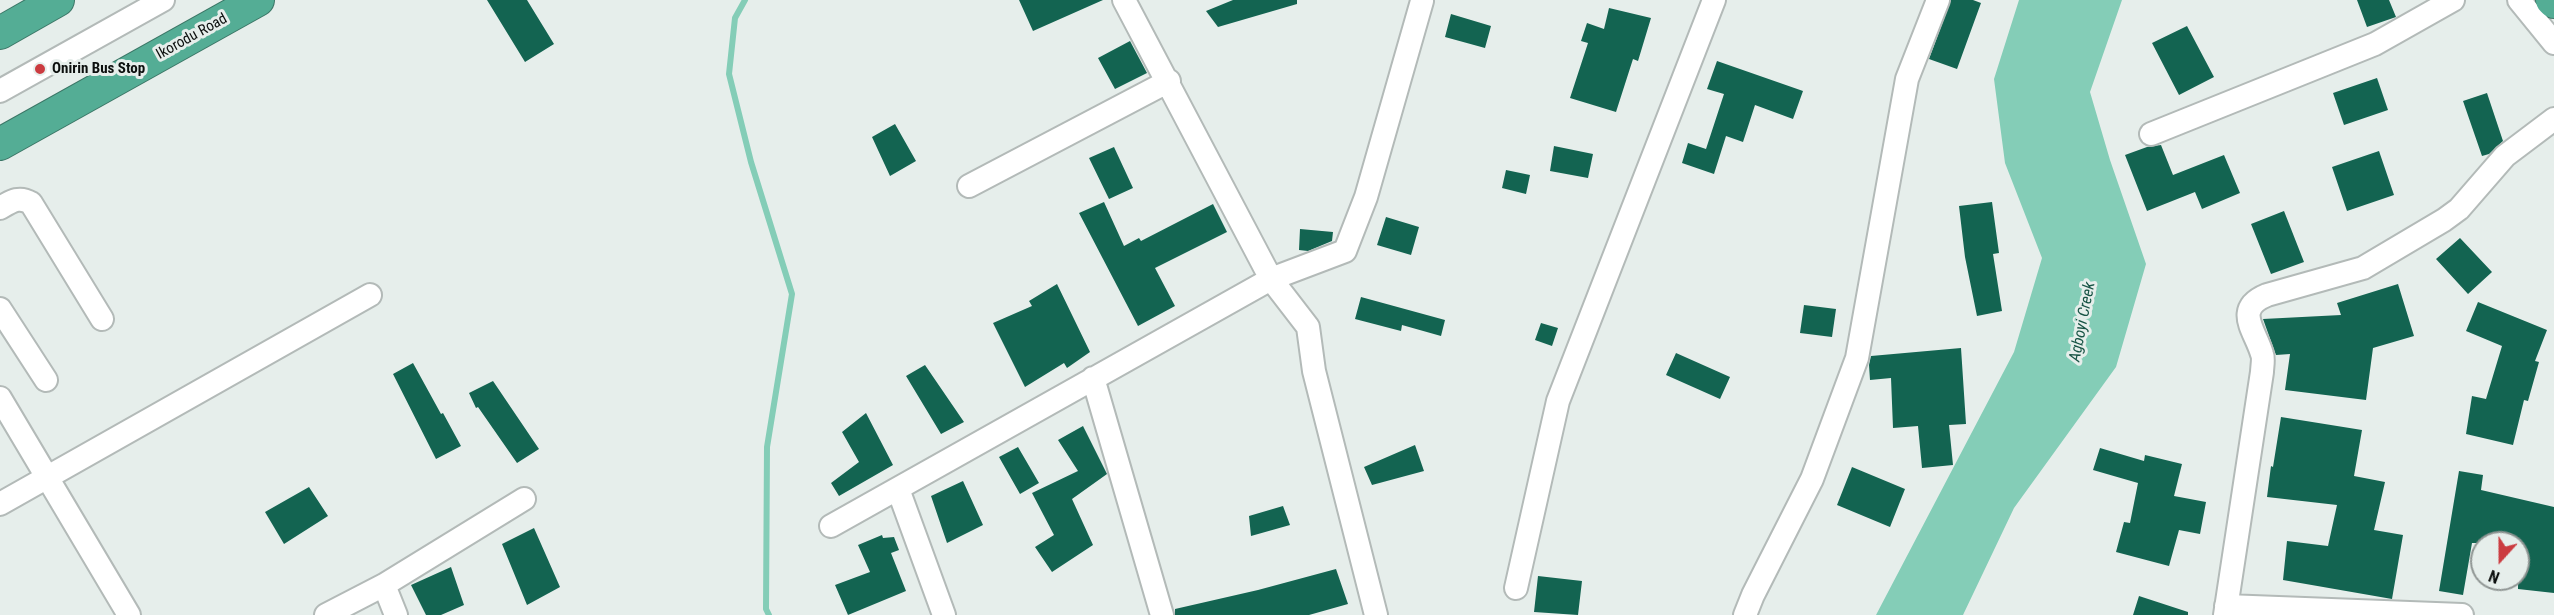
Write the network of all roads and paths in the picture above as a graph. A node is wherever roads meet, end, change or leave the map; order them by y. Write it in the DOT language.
graph roads {
  1 [pos="58,0"];
  2 [pos="163,0"];
  3 [pos="258,0"];
  4 [pos="1125,0"];
  5 [pos="1714,0"];
  6 [pos="1938,0"];
  7 [pos="2453,0"];
  8 [pos="2519,0"];
  9 [pos="1422,1"];
  10 [pos="0,33"];
  11 [pos="2554,43"];
  12 [pos="1169,81"];
  13 [pos="0,91"];
  14 [pos="2554,119"];
  15 [pos="2151,134"];
  16 [pos="0,144"];
  17 [pos="969,186"];
  18 [pos="0,208"];
  19 [pos="1271,279"];
  20 [pos="370,295"];
  21 [pos="0,309"];
  22 [pos="102,319"];
  23 [pos="1094,378"];
  24 [pos="46,380"];
  25 [pos="0,398"];
  26 [pos="48,477"];
  27 [pos="898,489"];
  28 [pos="524,500"];
  29 [pos="0,504"];
  30 [pos="831,526"];
  31 [pos="384,585"];
  32 [pos="1516,588"];
  33 [pos="2225,611"];
  34 [pos="129,615"];
  35 [pos="326,615"];
  36 [pos="396,615"];
  37 [pos="944,615"];
  38 [pos="1162,615"];
  39 [pos="1376,615"];
  40 [pos="1745,615"];
  41 [pos="2462,615"];
  1 -- 10 [label="highway"];
  2 -- 13 [label="street"];
  3 -- 16 [label="highway, Ikorodu Road"];
  4 -- 12 [label="street"];
  5 -- 32 [label="street"];
  6 -- 40 [label="street"];
  7 -- 15 [label="street"];
  8 -- 11 [label="street"];
  9 -- 19 [label="street"];
  12 -- 17 [label="street"];
  12 -- 19 [label="street"];
  14 -- 33 [label="street"];
  18 -- 22 [label="street"];
  19 -- 23 [label="street"];
  19 -- 39 [label="street"];
  20 -- 26 [label="street"];
  21 -- 24 [label="street"];
  23 -- 27 [label="street"];
  23 -- 38 [label="street"];
  25 -- 26 [label="street"];
  26 -- 29 [label="street"];
  26 -- 34 [label="street"];
  27 -- 30 [label="street"];
  27 -- 37 [label="street"];
  28 -- 31 [label="street"];
  31 -- 35 [label="street"];
  31 -- 36 [label="street"];
  33 -- 41 [label="street"];
}
